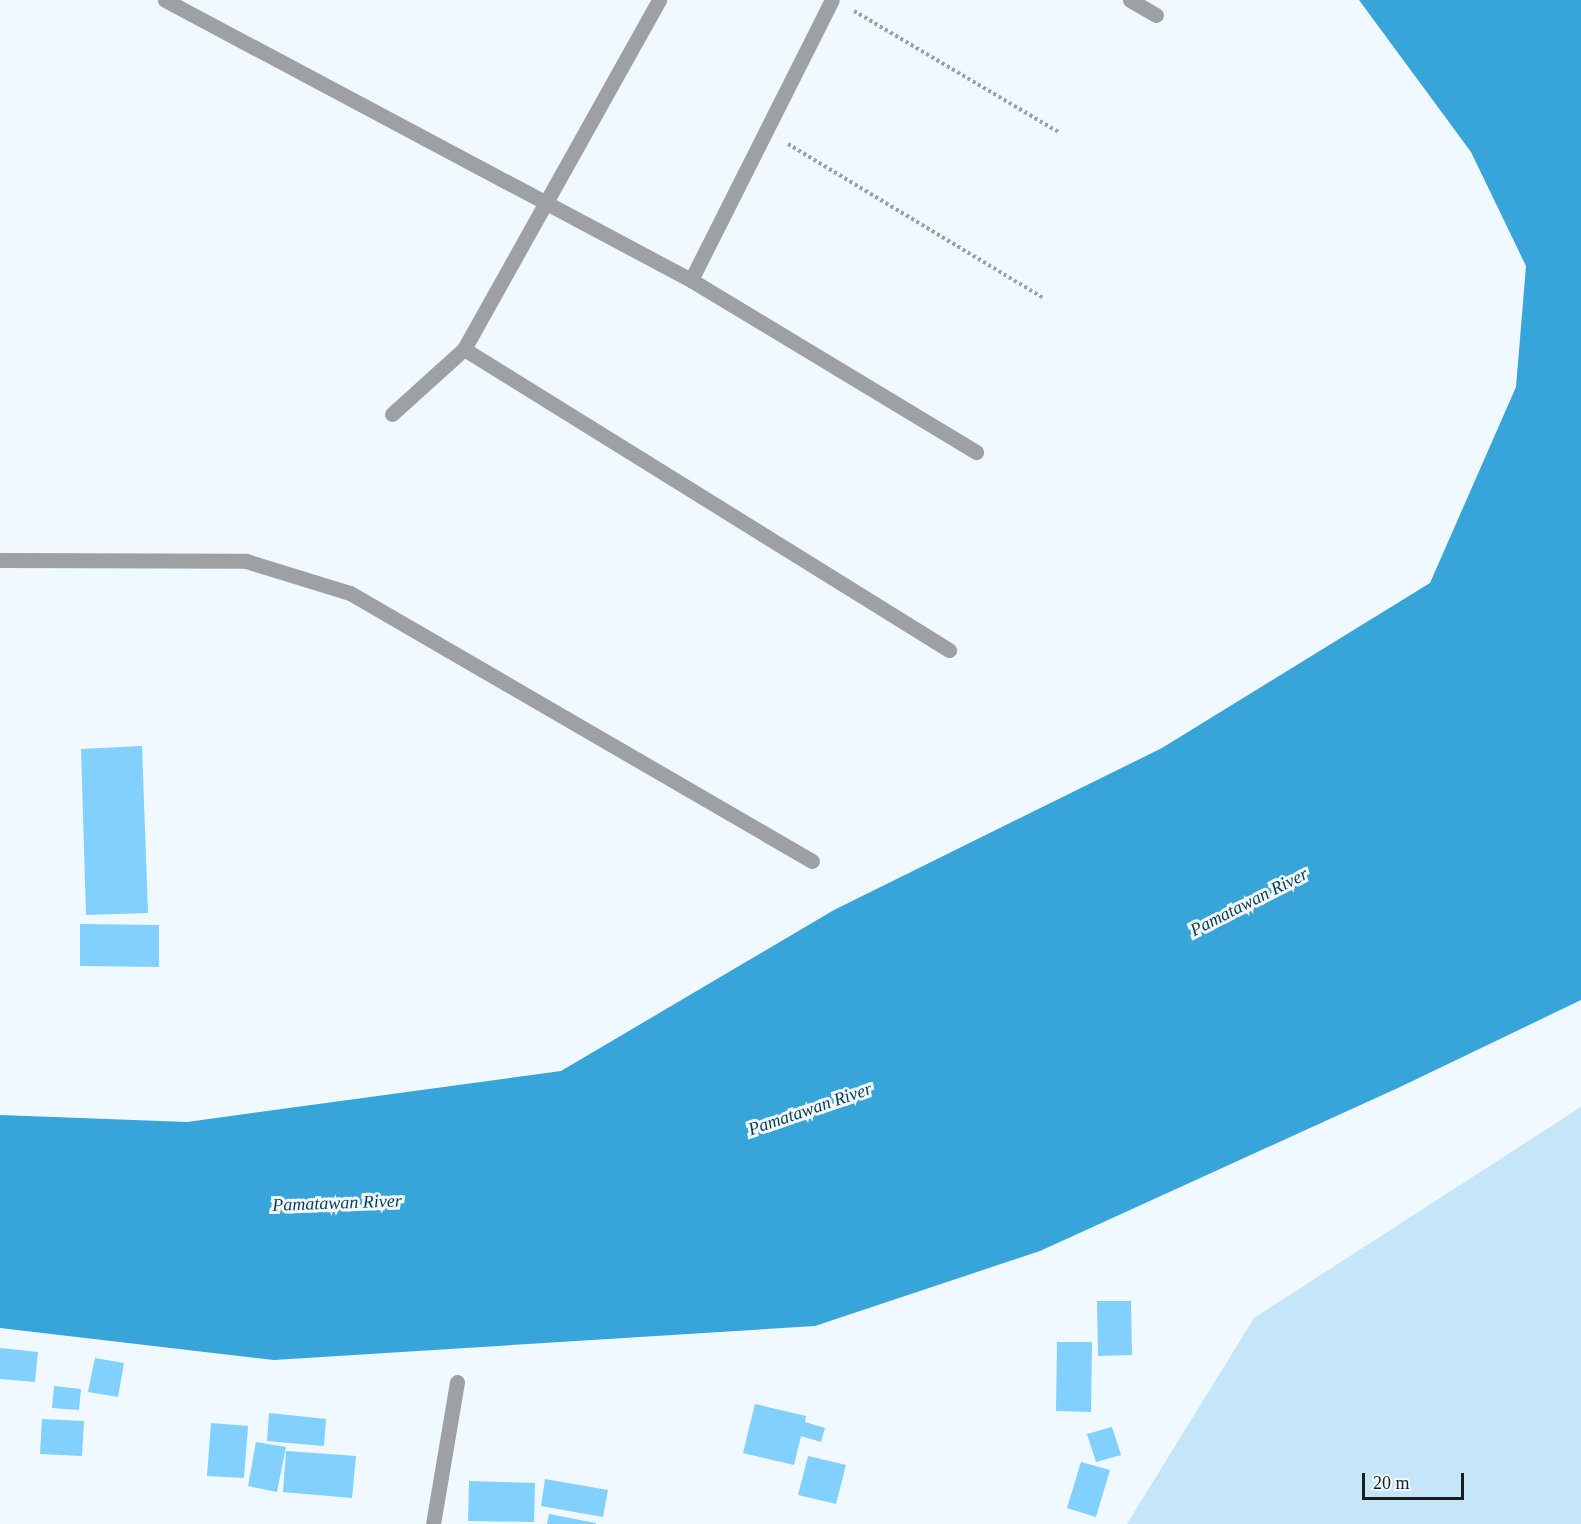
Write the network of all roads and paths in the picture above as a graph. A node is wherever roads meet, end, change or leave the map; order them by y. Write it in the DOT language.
graph roads {
  1 [pos="165,0"];
  2 [pos="659,0"];
  3 [pos="832,0"];
  4 [pos="1130,0"];
  5 [pos="846,6"];
  6 [pos="1156,15"];
  7 [pos="766,131"];
  8 [pos="1060,133"];
  9 [pos="544,204"];
  10 [pos="691,280"];
  11 [pos="1042,297"];
  12 [pos="464,349"];
  13 [pos="392,414"];
  14 [pos="976,452"];
  15 [pos="0,560"];
  16 [pos="949,650"];
  17 [pos="812,861"];
  18 [pos="457,1382"];
  19 [pos="433,1524"];
  1 -- 9 [label="street"];
  2 -- 9 [label="street"];
  3 -- 7 [label="street"];
  4 -- 6 [label="street"];
  5 -- 8 [label="path"];
  7 -- 10 [label="street"];
  7 -- 11 [label="path"];
  9 -- 10 [label="street"];
  9 -- 12 [label="street"];
  10 -- 14 [label="street"];
  12 -- 13 [label="street"];
  12 -- 16 [label="street"];
  15 -- 17 [label="street"];
  18 -- 19 [label="street"];
}
